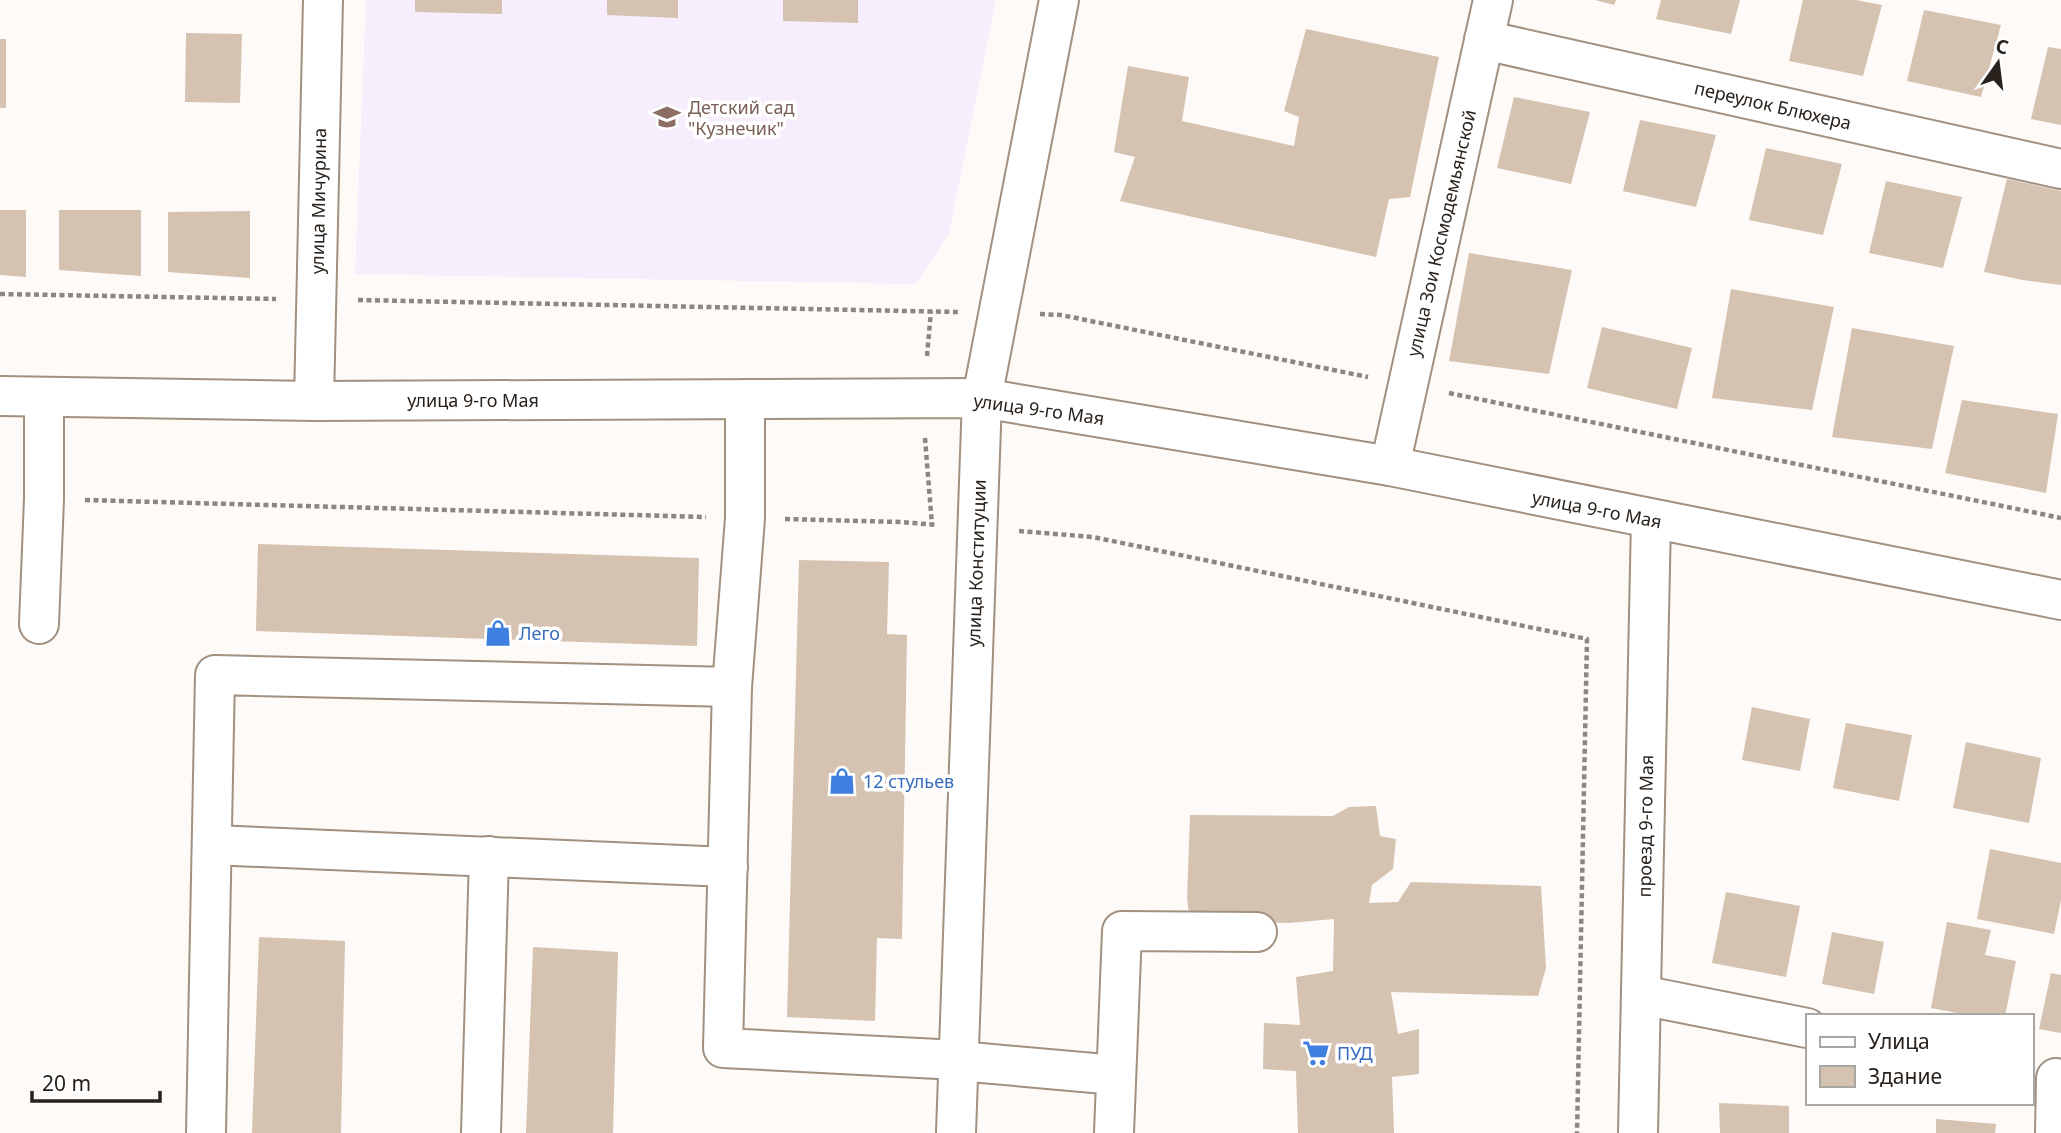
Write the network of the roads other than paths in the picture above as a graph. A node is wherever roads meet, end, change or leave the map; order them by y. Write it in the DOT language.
graph roads {
  1 [pos="323,0"];
  2 [pos="1059,0"];
  3 [pos="1493,0"];
  4 [pos="1484,40"];
  5 [pos="2061,169"];
  6 [pos="0,396"];
  7 [pos="44,397"];
  8 [pos="982,398"];
  9 [pos="745,399"];
  10 [pos="314,401"];
  11 [pos="1390,466"];
  12 [pos="1651,520"];
  13 [pos="2061,600"];
  14 [pos="39,624"];
  15 [pos="732,687"];
  16 [pos="212,845"];
  17 [pos="489,856"];
  18 [pos="728,867"];
  19 [pos="1256,932"];
  20 [pos="1641,995"];
  21 [pos="1806,1028"];
  22 [pos="958,1060"];
  23 [pos="1116,1075"];
  24 [pos="2049,1077"];
  25 [pos="206,1133"];
  26 [pos="481,1133"];
  27 [pos="956,1133"];
  28 [pos="1114,1133"];
  29 [pos="1638,1133"];
  30 [pos="2055,1133"];
  1 -- 10 [label="street, улица Мичурина"];
  2 -- 8 [label="street, улица Конституции"];
  3 -- 4 [label="street, улица Зои Космодемьянской"];
  4 -- 5 [label="street, переулок Блюхера"];
  4 -- 11 [label="street, улица Зои Космодемьянской"];
  6 -- 7 [label="street, улица 9-го Мая"];
  7 -- 10 [label="street, улица 9-го Мая"];
  7 -- 14 [label="street"];
  8 -- 9 [label="street, улица 9-го Мая"];
  8 -- 11 [label="street, улица 9-го Мая"];
  8 -- 22 [label="street, улица Конституции"];
  9 -- 10 [label="street, улица 9-го Мая"];
  9 -- 15 [label="street"];
  11 -- 12 [label="street, улица 9-го Мая"];
  12 -- 13 [label="street, улица 9-го Мая"];
  12 -- 20 [label="street, проезд 9-го Мая"];
  15 -- 16 [label="street"];
  15 -- 18 [label="street"];
  16 -- 17 [label="street"];
  16 -- 25 [label="street"];
  17 -- 18 [label="street"];
  17 -- 26 [label="street"];
  18 -- 22 [label="street"];
  19 -- 23 [label="street"];
  20 -- 21 [label="street"];
  20 -- 29 [label="street, проезд 9-го Мая"];
  22 -- 23 [label="street"];
  22 -- 27 [label="street, улица Конституции"];
  23 -- 28 [label="street"];
  24 -- 30 [label="street"];
}
